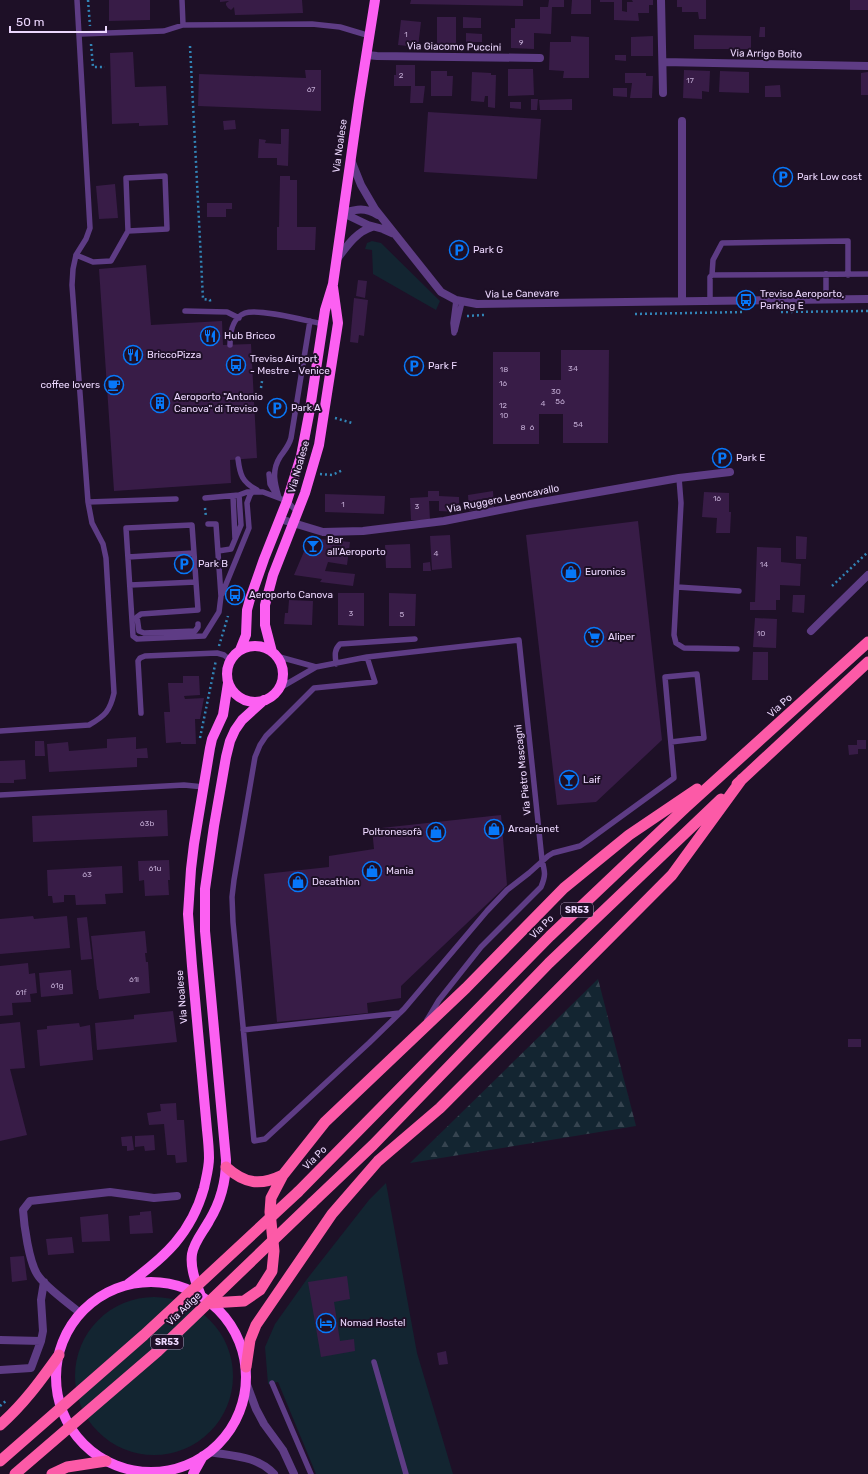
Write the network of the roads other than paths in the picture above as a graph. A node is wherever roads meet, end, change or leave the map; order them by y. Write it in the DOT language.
graph roads {
  1 [pos="78,0"];
  2 [pos="182,0"];
  3 [pos="375,0"];
  4 [pos="661,0"];
  5 [pos="183,25"];
  6 [pos="80,34"];
  7 [pos="370,36"];
  8 [pos="367,55"];
  9 [pos="540,58"];
  10 [pos="663,62"];
  11 [pos="868,66"];
  12 [pos="663,93"];
  13 [pos="682,121"];
  14 [pos="350,160"];
  15 [pos="343,213"];
  16 [pos="381,217"];
  17 [pos="372,227"];
  18 [pos="128,231"];
  19 [pos="394,234"];
  20 [pos="76,255"];
  21 [pos="336,259"];
  22 [pos="826,274"];
  23 [pos="868,274"];
  24 [pos="712,275"];
  25 [pos="848,275"];
  26 [pos="333,284"];
  27 [pos="826,299"];
  28 [pos="868,299"];
  29 [pos="682,301"];
  30 [pos="710,301"];
  31 [pos="185,311"];
  32 [pos="239,318"];
  33 [pos="310,321"];
  34 [pos="323,324"];
  35 [pos="230,345"];
  36 [pos="238,459"];
  37 [pos="730,472"];
  38 [pos="269,474"];
  39 [pos="679,478"];
  40 [pos="253,491"];
  41 [pos="259,492"];
  42 [pos="239,495"];
  43 [pos="233,496"];
  44 [pos="205,498"];
  45 [pos="176,499"];
  46 [pos="283,499"];
  47 [pos="88,502"];
  48 [pos="298,513"];
  49 [pos="280,519"];
  50 [pos="208,524"];
  51 [pos="294,524"];
  52 [pos="236,539"];
  53 [pos="218,551"];
  54 [pos="194,553"];
  55 [pos="128,557"];
  56 [pos="868,575"];
  57 [pos="196,582"];
  58 [pos="130,586"];
  59 [pos="677,587"];
  60 [pos="740,591"];
  61 [pos="221,596"];
  62 [pos="198,624"];
  63 [pos="811,631"];
  64 [pos="415,640"];
  65 [pos="868,642"];
  66 [pos="737,648"];
  67 [pos="240,650"];
  68 [pos="274,654"];
  69 [pos="367,657"];
  70 [pos="230,660"];
  71 [pos="868,662"];
  72 [pos="336,664"];
  73 [pos="316,667"];
  74 [pos="228,683"];
  75 [pos="278,689"];
  76 [pos="264,700"];
  77 [pos="141,713"];
  78 [pos="0,732"];
  79 [pos="671,742"];
  80 [pos="729,767"];
  81 [pos="742,779"];
  82 [pos="204,787"];
  83 [pos="0,795"];
  84 [pos="542,860"];
  85 [pos="400,1013"];
  86 [pos="243,1030"];
  87 [pos="417,1036"];
  88 [pos="226,1167"];
  89 [pos="283,1175"];
  90 [pos="298,1192"];
  91 [pos="177,1196"];
  92 [pos="44,1282"];
  93 [pos="128,1284"];
  94 [pos="202,1296"];
  95 [pos="212,1303"];
  96 [pos="79,1312"];
  97 [pos="0,1340"];
  98 [pos="41,1341"];
  99 [pos="59,1355"];
  100 [pos="374,1362"];
  101 [pos="246,1367"];
  102 [pos="0,1370"];
  103 [pos="246,1382"];
  104 [pos="272,1383"];
  105 [pos="0,1425"];
  106 [pos="207,1454"];
  107 [pos="0,1461"];
  108 [pos="106,1461"];
  109 [pos="123,1471"];
  110 [pos="15,1474"];
  111 [pos="52,1474"];
  112 [pos="193,1474"];
  113 [pos="274,1474"];
  114 [pos="294,1474"];
  115 [pos="310,1474"];
  116 [pos="406,1474"];
  1 -- 6 [label="lane"];
  2 -- 5 [label="lane"];
  3 -- 7 [label="main road, Via Noalese"];
  4 -- 10 [label="street"];
  5 -- 6 [label="lane"];
  5 -- 7 [label="lane"];
  6 -- 20 [label="lane"];
  7 -- 8 [label="main road, Via Noalese"];
  8 -- 9 [label="street, Via Giacomo Puccini"];
  8 -- 14 [label="main road, Via Noalese"];
  10 -- 11 [label="street, Via Arrigo Boito"];
  10 -- 12 [label="street"];
  13 -- 29 [label="street"];
  14 -- 15 [label="main road, Via Noalese"];
  14 -- 16 [label="street, Via Le Canevare"];
  15 -- 16 [label="street, Via Le Canevare"];
  15 -- 17 [label="street"];
  15 -- 21 [label="main road, Via Noalese"];
  16 -- 19 [label="street, Via Le Canevare"];
  17 -- 19 [label="street"];
  17 -- 21 [label="street"];
  18 -- 18 [label="lane"];
  18 -- 20 [label="lane"];
  19 -- 29 [label="street, Via Le Canevare"];
  20 -- 47 [label="lane"];
  21 -- 26 [label="main road, Via Noalese"];
  22 -- 24 [label="lane"];
  22 -- 25 [label="lane"];
  22 -- 27 [label="lane"];
  23 -- 25 [label="lane"];
  24 -- 25 [label="lane"];
  24 -- 30 [label="lane"];
  26 -- 34 [label="main road, Via Noalese"];
  26 -- 48 [label="main road, Via Noalese"];
  27 -- 28 [label="street, Via Le Canevare"];
  27 -- 30 [label="street, Via Le Canevare"];
  29 -- 30 [label="street, Via Le Canevare"];
  31 -- 32 [label="lane"];
  32 -- 33 [label="lane"];
  32 -- 35 [label="lane"];
  33 -- 34 [label="lane"];
  33 -- 46 [label="lane"];
  34 -- 46 [label="main road, Via Noalese"];
  36 -- 41 [label="lane"];
  37 -- 39 [label="street, Via Ruggero Leoncavallo"];
  38 -- 46 [label="lane"];
  39 -- 51 [label="street, Via Ruggero Leoncavallo"];
  39 -- 59 [label="lane"];
  40 -- 41 [label="lane"];
  40 -- 42 [label="lane"];
  40 -- 61 [label="lane"];
  41 -- 46 [label="lane"];
  42 -- 43 [label="lane"];
  42 -- 52 [label="lane"];
  43 -- 44 [label="lane"];
  43 -- 52 [label="lane"];
  45 -- 47 [label="lane"];
  46 -- 48 [label="lane"];
  46 -- 49 [label="main road, Via Noalese"];
  47 -- 78 [label="lane"];
  48 -- 51 [label="main road, Via Noalese"];
  49 -- 51 [label="street, Via Ruggero Leoncavallo"];
  49 -- 67 [label="main road, Via Noalese"];
  50 -- 53 [label="lane"];
  51 -- 68 [label="main road, Via Noalese"];
  52 -- 53 [label="lane"];
  53 -- 61 [label="lane"];
  54 -- 55 [label="lane"];
  54 -- 55 [label="lane"];
  54 -- 57 [label="lane"];
  55 -- 58 [label="lane"];
  56 -- 63 [label="street"];
  57 -- 58 [label="lane"];
  57 -- 62 [label="lane"];
  58 -- 61 [label="lane"];
  59 -- 60 [label="lane"];
  59 -- 66 [label="lane"];
  64 -- 72 [label="lane"];
  65 -- 80 [label="highway, Via Po / SR53"];
  67 -- 68 [label="main road"];
  67 -- 70 [label="main road"];
  68 -- 73 [label="lane, Via Pietro Mascagni"];
  68 -- 75 [label="main road"];
  69 -- 72 [label="lane, Via Pietro Mascagni"];
  69 -- 84 [label="lane, Via Pietro Mascagni"];
  69 -- 86 [label="lane"];
  70 -- 74 [label="main road"];
  70 -- 77 [label="lane"];
  71 -- 81 [label="highway, SR53"];
  72 -- 73 [label="lane, Via Pietro Mascagni"];
  73 -- 75 [label="lane, Via Pietro Mascagni"];
  74 -- 76 [label="main road"];
  74 -- 82 [label="main road, Via Noalese"];
  75 -- 76 [label="main road"];
  76 -- 88 [label="main road"];
  79 -- 79 [label="lane"];
  79 -- 84 [label="lane"];
  80 -- 87 [label="highway"];
  80 -- 90 [label="highway, Via Po / SR53"];
  81 -- 101 [label="highway"];
  81 -- 110 [label="highway, Via Adige / SR53, bridge"];
  82 -- 83 [label="lane"];
  82 -- 93 [label="main road, Via Noalese"];
  84 -- 85 [label="lane"];
  84 -- 87 [label="lane, Via Pietro Mascagni"];
  85 -- 86 [label="lane"];
  85 -- 86 [label="lane"];
  87 -- 89 [label="highway"];
  88 -- 89 [label="highway"];
  88 -- 94 [label="main road"];
  89 -- 95 [label="highway"];
  90 -- 107 [label="highway, Via Adige / SR53, bridge"];
  91 -- 92 [label="street"];
  92 -- 96 [label="street"];
  92 -- 98 [label="street"];
  93 -- 94 [label="main road, Via Noalese"];
  93 -- 96 [label="main road, Via Noalese"];
  94 -- 95 [label="main road, Via Noalese"];
  95 -- 101 [label="main road, Via Noalese"];
  96 -- 99 [label="main road, Via Noalese"];
  97 -- 98 [label="street"];
  98 -- 102 [label="street"];
  99 -- 105 [label="highway"];
  99 -- 108 [label="main road, Via Noalese"];
  100 -- 116 [label="lane"];
  101 -- 103 [label="main road, Via Noalese"];
  103 -- 106 [label="main road, Via Noalese"];
  103 -- 114 [label="street"];
  104 -- 115 [label="lane"];
  106 -- 109 [label="main road, Via Noalese"];
  106 -- 112 [label="main road"];
  106 -- 113 [label="street"];
  108 -- 109 [label="main road, Via Noalese"];
  108 -- 111 [label="highway"];
}
